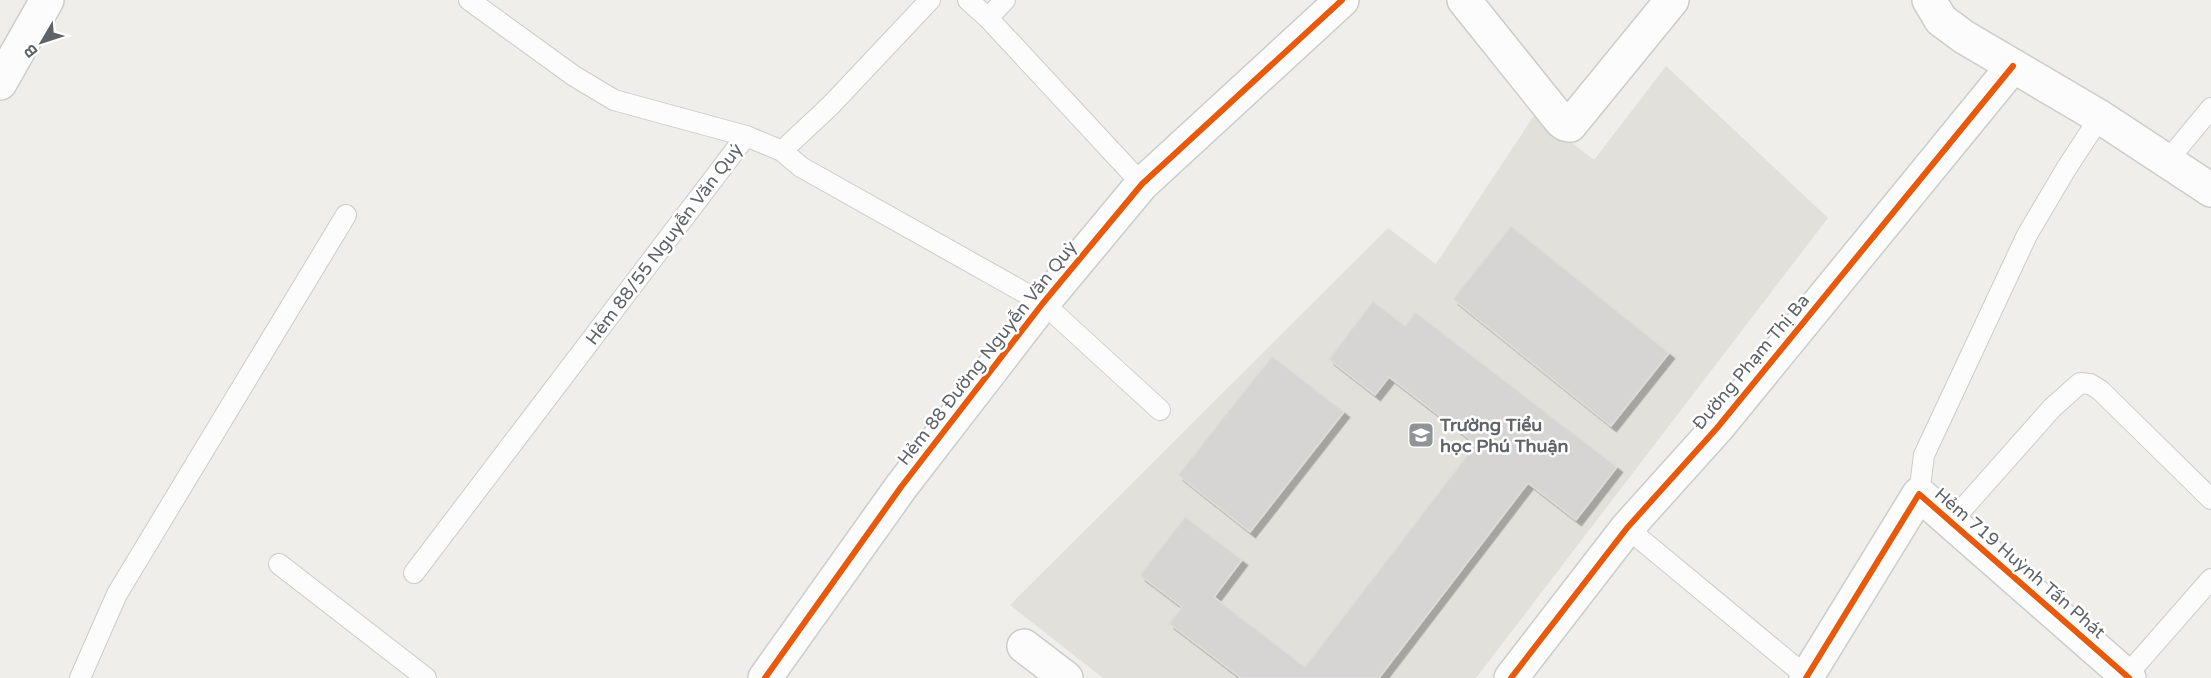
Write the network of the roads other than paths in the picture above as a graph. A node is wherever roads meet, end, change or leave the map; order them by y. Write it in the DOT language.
graph roads {
  1 [pos="46,0"];
  2 [pos="469,0"];
  3 [pos="930,0"];
  4 [pos="968,0"];
  5 [pos="1005,0"];
  6 [pos="1342,0"];
  7 [pos="1464,0"];
  8 [pos="1672,0"];
  9 [pos="1929,0"];
  10 [pos="988,18"];
  11 [pos="2013,66"];
  12 [pos="0,83"];
  13 [pos="2211,108"];
  14 [pos="2100,117"];
  15 [pos="746,136"];
  16 [pos="782,151"];
  17 [pos="2168,160"];
  18 [pos="1142,184"];
  19 [pos="2211,190"];
  20 [pos="346,215"];
  21 [pos="1043,303"];
  22 [pos="1160,410"];
  23 [pos="1919,494"];
  24 [pos="2211,499"];
  25 [pos="1950,522"];
  26 [pos="1627,528"];
  27 [pos="279,564"];
  28 [pos="414,573"];
  29 [pos="2211,579"];
  30 [pos="1024,646"];
  31 [pos="1806,677"];
  32 [pos="2128,677"];
  33 [pos="80,678"];
  34 [pos="426,678"];
  35 [pos="765,678"];
  36 [pos="1066,678"];
  37 [pos="1511,678"];
  1 -- 12 [label="street"];
  2 -- 15 [label="lane, Hẻm 88/55 Nguyễn Văn Quý"];
  3 -- 16 [label="lane"];
  4 -- 10 [label="lane"];
  5 -- 10 [label="lane"];
  6 -- 18 [label="street, Hẻm 88 Đường Nguyễn Văn Quỳ"];
  7 -- 8 [label="street"];
  9 -- 11 [label="street"];
  10 -- 18 [label="lane"];
  11 -- 14 [label="street"];
  11 -- 26 [label="street, Đường Phạm Thị Ba"];
  13 -- 17 [label="lane"];
  14 -- 17 [label="street"];
  14 -- 23 [label="lane"];
  15 -- 16 [label="lane"];
  15 -- 28 [label="lane, Hẻm 88/55 Nguyễn Văn Quý"];
  16 -- 21 [label="lane"];
  17 -- 19 [label="street"];
  18 -- 21 [label="street, Hẻm 88 Đường Nguyễn Văn Quỳ"];
  20 -- 33 [label="lane"];
  21 -- 22 [label="lane"];
  21 -- 35 [label="street, Hẻm 88 Đường Nguyễn Văn Quỳ"];
  23 -- 25 [label="street, Hẻm 719 Huỳnh Tấn Phát"];
  23 -- 31 [label="street, Hẻm 719 Huỳnh Tấn Phát"];
  24 -- 25 [label="lane"];
  25 -- 32 [label="street, Hẻm 719 Huỳnh Tấn Phát"];
  26 -- 31 [label="lane"];
  26 -- 37 [label="street, Đường Phạm Thị Ba"];
  27 -- 34 [label="lane"];
  29 -- 32 [label="lane"];
  30 -- 36 [label="street"];
}
